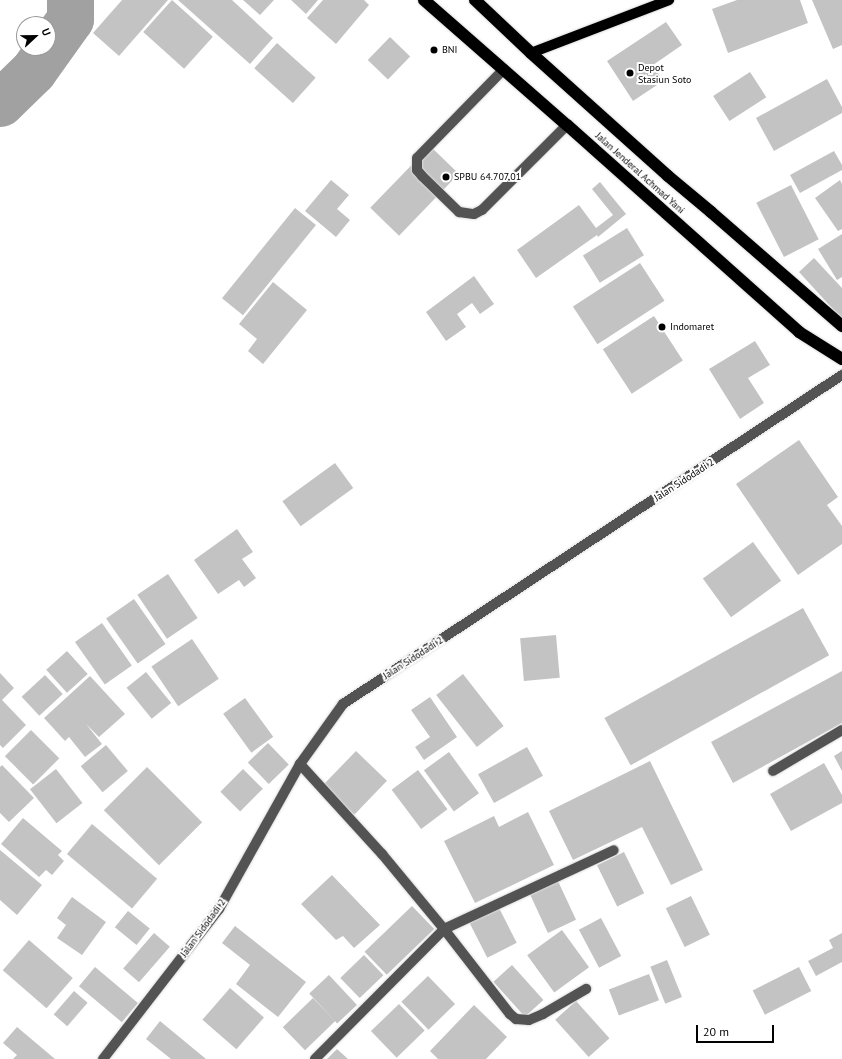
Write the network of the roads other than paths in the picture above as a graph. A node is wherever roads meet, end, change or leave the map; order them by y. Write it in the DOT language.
graph roads {
  1 [pos="424,0"];
  2 [pos="475,0"];
  3 [pos="669,0"];
  4 [pos="531,53"];
  5 [pos="504,69"];
  6 [pos="567,125"];
  7 [pos="842,326"];
  8 [pos="842,360"];
  9 [pos="842,375"];
  10 [pos="842,730"];
  11 [pos="300,764"];
  12 [pos="773,772"];
  13 [pos="614,850"];
  14 [pos="444,929"];
  15 [pos="586,989"];
  16 [pos="103,1059"];
  17 [pos="315,1059"];
  1 -- 5 [label="highway, Jalan Jenderal Achmad Yani"];
  2 -- 4 [label="highway, Jalan Jenderal Achmad Yani"];
  3 -- 4 [label="main road"];
  4 -- 7 [label="highway, Jalan Jenderal Achmad Yani"];
  5 -- 6 [label="highway, Jalan Jenderal Achmad Yani"];
  5 -- 6 [label="street"];
  6 -- 8 [label="highway, Jalan Jenderal Achmad Yani"];
  9 -- 11 [label="street, Jalan Sidodadi 2"];
  10 -- 12 [label="street"];
  11 -- 14 [label="street"];
  11 -- 16 [label="street, Jalan Sidodadi 2"];
  13 -- 14 [label="street"];
  14 -- 15 [label="street"];
  14 -- 17 [label="street"];
}
